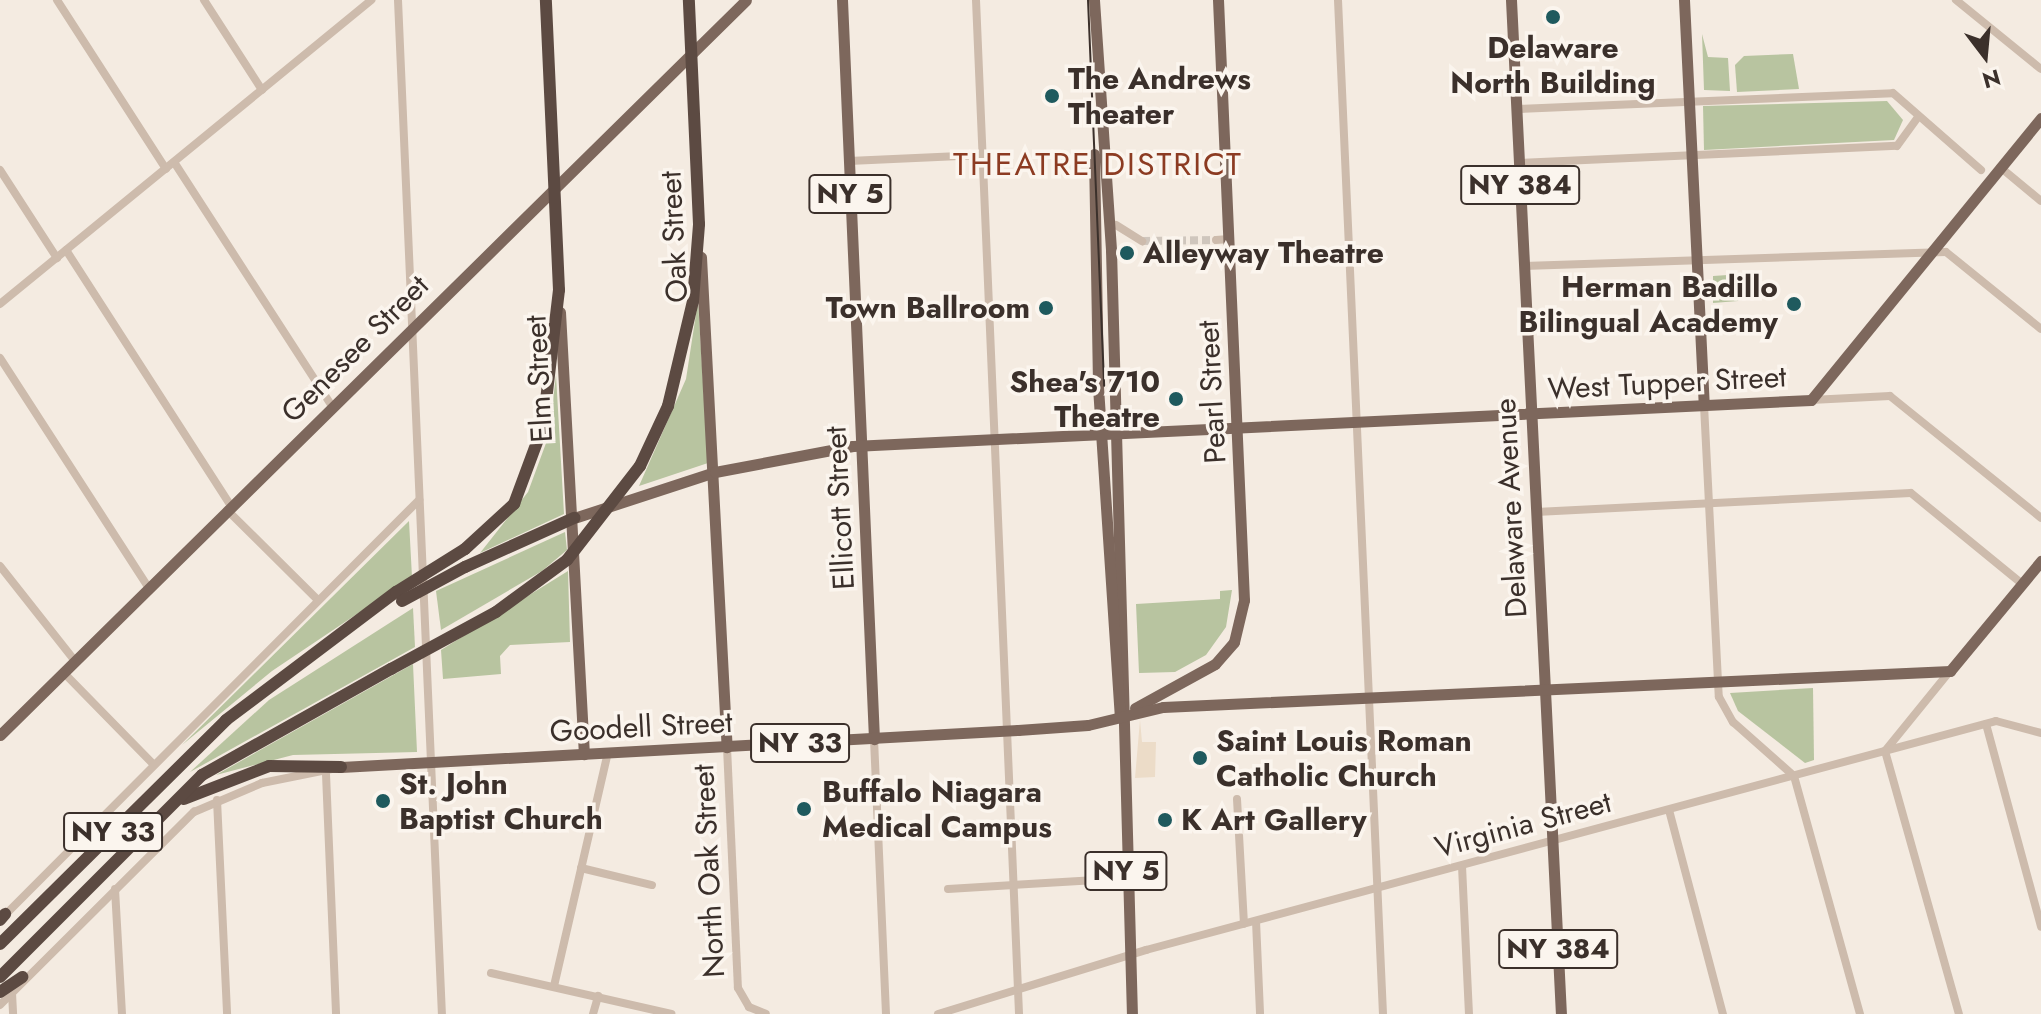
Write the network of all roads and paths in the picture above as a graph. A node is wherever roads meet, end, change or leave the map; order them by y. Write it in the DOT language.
graph roads {
  1 [pos="57,0"];
  2 [pos="204,0"];
  3 [pos="372,0"];
  4 [pos="398,0"];
  5 [pos="546,0"];
  6 [pos="689,0"];
  7 [pos="746,0"];
  8 [pos="842,0"];
  9 [pos="976,0"];
  10 [pos="1088,0"];
  11 [pos="1094,0"];
  12 [pos="1218,0"];
  13 [pos="1338,0"];
  14 [pos="1511,0"];
  15 [pos="1684,0"];
  16 [pos="1956,0"];
  17 [pos="692,52"];
  18 [pos="2041,69"];
  19 [pos="262,90"];
  20 [pos="1689,101"];
  21 [pos="1517,109"];
  22 [pos="1917,118"];
  23 [pos="2041,118"];
  24 [pos="982,155"];
  25 [pos="1692,155"];
  26 [pos="849,161"];
  27 [pos="174,162"];
  28 [pos="1519,163"];
  29 [pos="2000,167"];
  30 [pos="166,169"];
  31 [pos="0,170"];
  32 [pos="1981,170"];
  33 [pos="556,185"];
  34 [pos="2041,201"];
  35 [pos="699,224"];
  36 [pos="1116,225"];
  37 [pos="1229,239"];
  38 [pos="1216,240"];
  39 [pos="1142,241"];
  40 [pos="66,250"];
  41 [pos="1930,254"];
  42 [pos="57,258"];
  43 [pos="1698,261"];
  44 [pos="1524,266"];
  45 [pos="559,290"];
  46 [pos="0,304"];
  47 [pos="412,326"];
  48 [pos="2041,329"];
  49 [pos="0,358"];
  50 [pos="1811,400"];
  51 [pos="331,405"];
  52 [pos="1704,405"];
  53 [pos="1531,413"];
  54 [pos="1358,421"];
  55 [pos="1238,427"];
  56 [pos="1109,433"];
  57 [pos="994,439"];
  58 [pos="862,446"];
  59 [pos="715,472"];
  60 [pos="419,500"];
  61 [pos="1709,503"];
  62 [pos="229,508"];
  63 [pos="1536,512"];
  64 [pos="574,518"];
  65 [pos="2041,518"];
  66 [pos="2041,561"];
  67 [pos="0,566"];
  68 [pos="2022,584"];
  69 [pos="149,588"];
  70 [pos="318,600"];
  71 [pos="381,608"];
  72 [pos="75,661"];
  73 [pos="1950,671"];
  74 [pos="64,673"];
  75 [pos="1717,681"];
  76 [pos="1545,689"];
  77 [pos="1370,696"];
  78 [pos="1120,716"];
  79 [pos="1986,724"];
  80 [pos="1007,731"];
  81 [pos="2041,733"];
  82 [pos="0,735"];
  83 [pos="874,739"];
  84 [pos="727,747"];
  85 [pos="1885,751"];
  86 [pos="608,753"];
  87 [pos="584,754"];
  88 [pos="432,762"];
  89 [pos="153,764"];
  90 [pos="341,767"];
  91 [pos="326,774"];
  92 [pos="1794,776"];
  93 [pos="1237,799"];
  94 [pos="217,800"];
  95 [pos="1669,810"];
  96 [pos="147,828"];
  97 [pos="1553,842"];
  98 [pos="1462,866"];
  99 [pos="581,868"];
  100 [pos="1126,878"];
  101 [pos="652,885"];
  102 [pos="1014,885"];
  103 [pos="1378,888"];
  104 [pos="115,889"];
  105 [pos="948,889"];
  106 [pos="2,918"];
  107 [pos="1256,921"];
  108 [pos="1244,924"];
  109 [pos="2041,927"];
  110 [pos="0,944"];
  111 [pos="1131,958"];
  112 [pos="491,973"];
  113 [pos="0,977"];
  114 [pos="22,977"];
  115 [pos="554,986"];
  116 [pos="6,992"];
  117 [pos="1018,993"];
  118 [pos="598,996"];
  119 [pos="0,1005"];
  120 [pos="13,1014"];
  121 [pos="122,1014"];
  122 [pos="227,1014"];
  123 [pos="336,1014"];
  124 [pos="442,1014"];
  125 [pos="593,1014"];
  126 [pos="671,1014"];
  127 [pos="766,1014"];
  128 [pos="886,1014"];
  129 [pos="938,1014"];
  130 [pos="1019,1014"];
  131 [pos="1132,1014"];
  132 [pos="1260,1014"];
  133 [pos="1383,1014"];
  134 [pos="1469,1014"];
  135 [pos="1561,1014"];
  136 [pos="1723,1014"];
  137 [pos="1860,1014"];
  138 [pos="1959,1014"];
  1 -- 30 [label="street"];
  2 -- 19 [label="street"];
  3 -- 19 [label="street"];
  4 -- 47 [label="street"];
  5 -- 33 [label="highway, Elm Street"];
  6 -- 17 [label="highway, Oak Street"];
  7 -- 17 [label="main road, Genesee Street"];
  8 -- 26 [label="main road, Ellicott Street / NY 5"];
  9 -- 24 [label="street"];
  10 -- 56 [label="main road"];
  11 -- 56 [label="main road"];
  12 -- 37 [label="main road, Pearl Street"];
  13 -- 54 [label="street"];
  14 -- 21 [label="main road, Delaware Avenue / NY 384"];
  15 -- 20 [label="main road"];
  16 -- 18 [label="street"];
  17 -- 33 [label="main road, Genesee Street"];
  17 -- 35 [label="highway, Oak Street"];
  19 -- 27 [label="street"];
  20 -- 21 [label="street"];
  20 -- 22 [label="street"];
  20 -- 25 [label="main road"];
  21 -- 28 [label="main road, Delaware Avenue / NY 384"];
  22 -- 25 [label="street"];
  22 -- 32 [label="street"];
  23 -- 29 [label="main road"];
  24 -- 26 [label="street"];
  24 -- 57 [label="street"];
  25 -- 28 [label="street"];
  25 -- 43 [label="main road"];
  26 -- 58 [label="main road, Ellicott Street / NY 5"];
  27 -- 30 [label="street"];
  27 -- 51 [label="street"];
  28 -- 44 [label="main road, Delaware Avenue / NY 384"];
  29 -- 34 [label="street"];
  29 -- 41 [label="main road"];
  30 -- 40 [label="street"];
  31 -- 42 [label="street"];
  33 -- 45 [label="highway, Elm Street"];
  33 -- 47 [label="main road, Genesee Street"];
  35 -- 59 [label="main road, Oak Street"];
  35 -- 96 [label="highway, bridge"];
  36 -- 39 [label="street"];
  37 -- 38 [label="street"];
  37 -- 55 [label="main road, Pearl Street"];
  40 -- 42 [label="street"];
  40 -- 62 [label="street"];
  41 -- 43 [label="street"];
  41 -- 48 [label="street"];
  41 -- 50 [label="main road"];
  42 -- 46 [label="street"];
  43 -- 44 [label="street"];
  43 -- 52 [label="main road"];
  44 -- 53 [label="main road, Delaware Avenue / NY 384"];
  45 -- 64 [label="main road, Elm Street"];
  45 -- 71 [label="highway, bridge"];
  47 -- 51 [label="main road, Genesee Street"];
  47 -- 60 [label="street"];
  49 -- 69 [label="street"];
  50 -- 52 [label="main road, West Tupper Street"];
  50 -- 65 [label="street, West Tupper Street"];
  51 -- 62 [label="main road, Genesee Street"];
  52 -- 53 [label="main road, West Tupper Street"];
  52 -- 61 [label="street"];
  53 -- 54 [label="main road, West Tupper Street"];
  53 -- 63 [label="main road, Delaware Avenue / NY 384"];
  54 -- 55 [label="main road, West Tupper Street"];
  54 -- 77 [label="street"];
  55 -- 56 [label="main road, West Tupper Street"];
  55 -- 78 [label="main road, Pearl Street"];
  56 -- 57 [label="main road, West Tupper Street"];
  56 -- 78 [label="main road"];
  57 -- 58 [label="main road, West Tupper Street"];
  57 -- 80 [label="street"];
  58 -- 59 [label="main road, NY 33"];
  58 -- 83 [label="main road, Ellicott Street / NY 5"];
  59 -- 64 [label="main road, NY 33"];
  59 -- 84 [label="main road, North Oak Street"];
  60 -- 70 [label="street"];
  60 -- 88 [label="street"];
  61 -- 63 [label="street"];
  61 -- 68 [label="street"];
  61 -- 75 [label="street"];
  62 -- 69 [label="main road, Genesee Street"];
  62 -- 70 [label="street"];
  63 -- 76 [label="main road, Delaware Avenue / NY 384"];
  64 -- 71 [label="highway, NY 33, bridge"];
  64 -- 87 [label="main road, Elm Street"];
  66 -- 68 [label="main road"];
  67 -- 72 [label="street"];
  68 -- 73 [label="main road"];
  69 -- 72 [label="main road, Genesee Street"];
  70 -- 89 [label="street"];
  71 -- 110 [label="highway, NY 33"];
  72 -- 74 [label="main road, Genesee Street"];
  73 -- 75 [label="main road, Goodell Street"];
  73 -- 85 [label="street"];
  74 -- 82 [label="main road, Genesee Street"];
  74 -- 89 [label="street"];
  75 -- 76 [label="main road, Goodell Street"];
  75 -- 92 [label="street"];
  76 -- 77 [label="main road, Goodell Street"];
  76 -- 97 [label="main road, Delaware Avenue / NY 384"];
  77 -- 78 [label="main road, Goodell Street"];
  77 -- 103 [label="street"];
  78 -- 80 [label="main road, Goodell Street"];
  78 -- 100 [label="main road, NY 5"];
  79 -- 81 [label="street"];
  79 -- 85 [label="street, Virginia Street"];
  79 -- 109 [label="street"];
  80 -- 83 [label="main road, Goodell Street"];
  80 -- 102 [label="street"];
  83 -- 84 [label="main road, Goodell Street / NY 33"];
  83 -- 128 [label="street, Ellicott Street"];
  84 -- 86 [label="main road, Goodell Street / NY 33"];
  84 -- 127 [label="street, North Oak Street"];
  85 -- 92 [label="street, Virginia Street"];
  85 -- 138 [label="street"];
  86 -- 87 [label="main road, Goodell Street / NY 33"];
  86 -- 99 [label="street"];
  87 -- 88 [label="main road, Goodell Street / NY 33"];
  88 -- 90 [label="main road, Goodell Street / NY 33"];
  88 -- 124 [label="street"];
  89 -- 106 [label="street"];
  90 -- 91 [label="street, Goodell Street"];
  90 -- 96 [label="highway, NY 33"];
  91 -- 94 [label="street, Goodell Street"];
  91 -- 123 [label="street"];
  92 -- 95 [label="street, Virginia Street"];
  92 -- 137 [label="street"];
  93 -- 108 [label="street"];
  94 -- 104 [label="street, Goodell Street"];
  94 -- 122 [label="street"];
  95 -- 97 [label="street, Virginia Street"];
  95 -- 136 [label="street"];
  96 -- 113 [label="highway, NY 33"];
  97 -- 98 [label="street, Virginia Street"];
  97 -- 135 [label="main road, Delaware Avenue / NY 384"];
  98 -- 103 [label="street, Virginia Street"];
  98 -- 134 [label="street"];
  99 -- 101 [label="street"];
  99 -- 115 [label="street"];
  100 -- 102 [label="street"];
  100 -- 111 [label="main road, NY 5"];
  102 -- 105 [label="street"];
  102 -- 117 [label="street"];
  103 -- 107 [label="street, Virginia Street"];
  103 -- 133 [label="street"];
  104 -- 114 [label="street, Goodell Street"];
  104 -- 121 [label="street"];
  107 -- 108 [label="street, Virginia Street"];
  107 -- 132 [label="street"];
  108 -- 111 [label="street, Virginia Street"];
  111 -- 117 [label="street, Virginia Street"];
  111 -- 131 [label="main road, NY 5"];
  112 -- 115 [label="street"];
  114 -- 116 [label="highway"];
  115 -- 118 [label="street"];
  116 -- 119 [label="street"];
  116 -- 120 [label="street"];
  117 -- 129 [label="street, Virginia Street"];
  117 -- 130 [label="street"];
  118 -- 125 [label="street"];
  118 -- 126 [label="street"];
}
